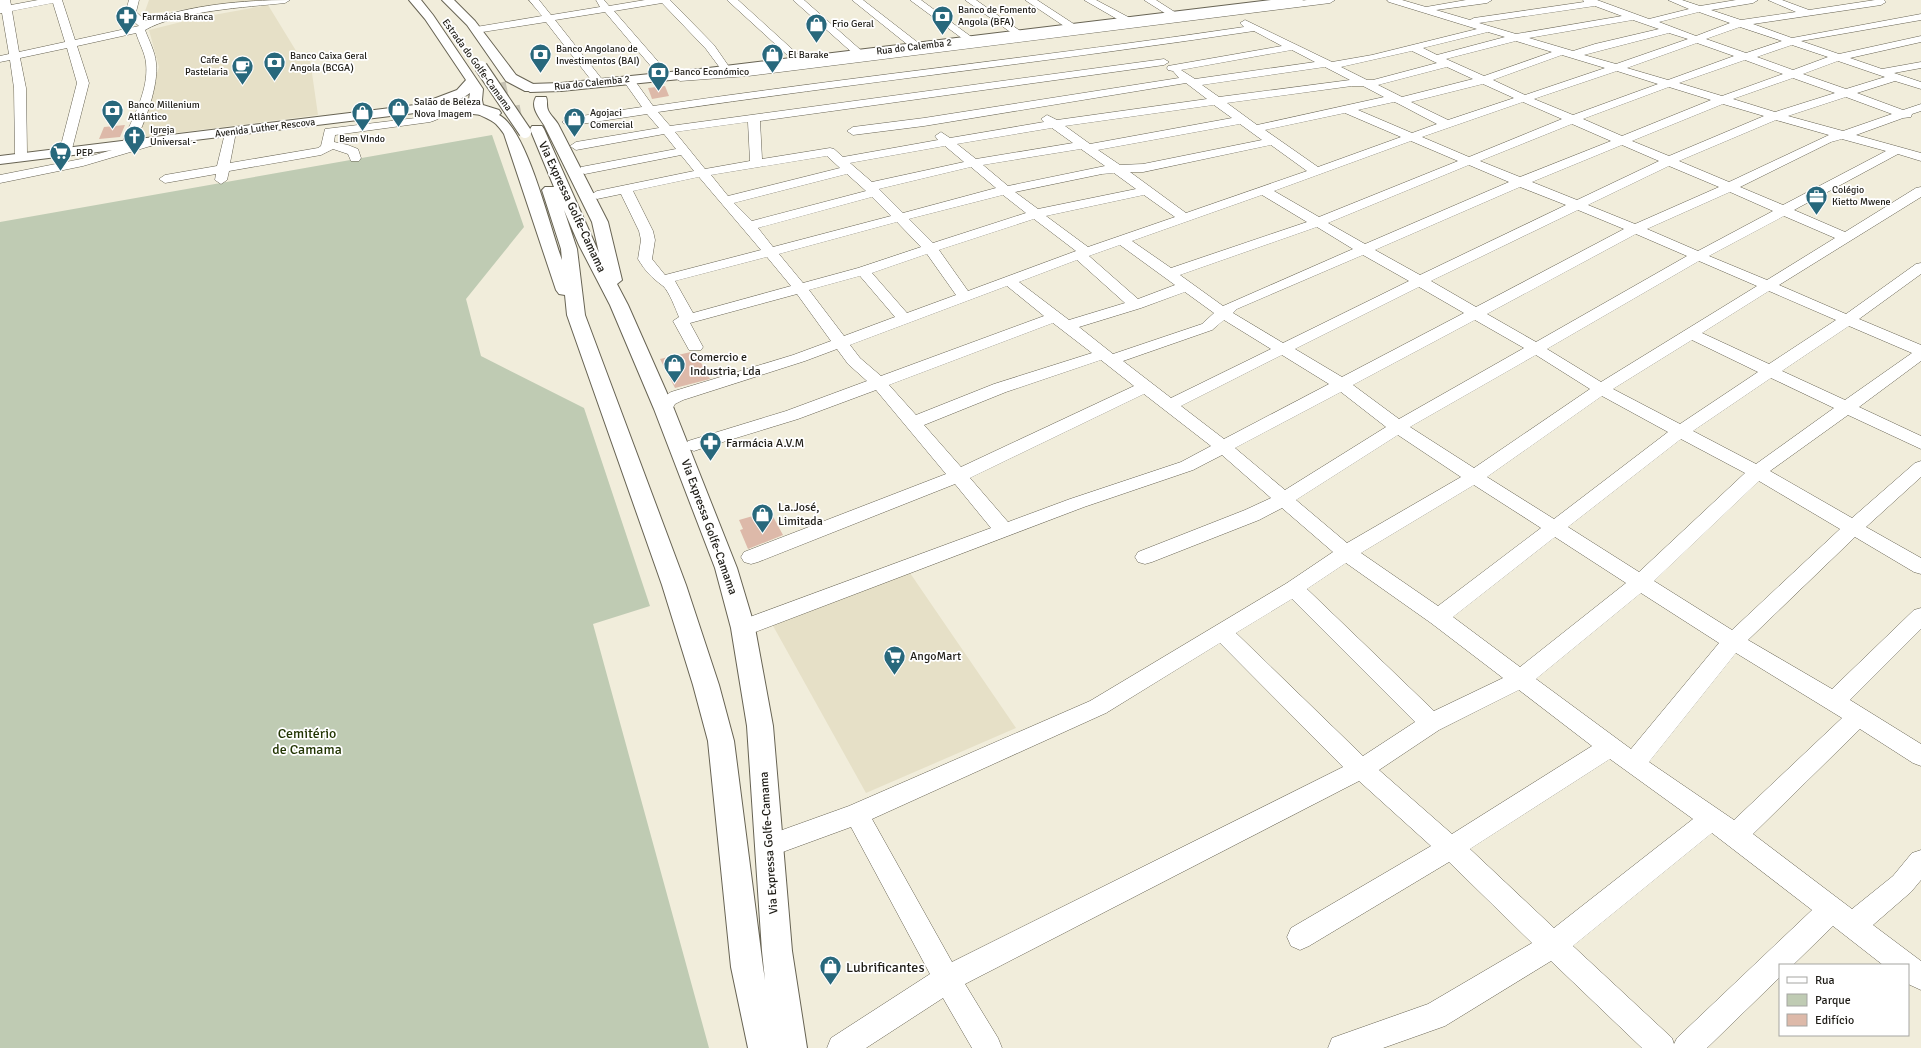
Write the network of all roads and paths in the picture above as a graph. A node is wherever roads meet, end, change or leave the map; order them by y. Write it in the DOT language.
graph roads {
  1 [pos="53,0"];
  2 [pos="57,0"];
  3 [pos="134,0"];
  4 [pos="285,0"];
  5 [pos="415,0"];
  6 [pos="426,0"];
  7 [pos="438,0"];
  8 [pos="448,0"];
  9 [pos="534,0"];
  10 [pos="599,0"];
  11 [pos="664,0"];
  12 [pos="732,0"];
  13 [pos="798,0"];
  14 [pos="857,0"];
  15 [pos="915,0"];
  16 [pos="970,0"];
  17 [pos="1030,0"];
  18 [pos="1089,0"];
  19 [pos="1149,0"];
  20 [pos="1251,0"];
  21 [pos="1298,0"];
  22 [pos="1330,0"];
  23 [pos="1392,0"];
  24 [pos="1487,0"];
  25 [pos="1673,0"];
  26 [pos="1754,0"];
  27 [pos="1773,0"];
  28 [pos="1623,1"];
  29 [pos="1882,2"];
  30 [pos="1596,3"];
  31 [pos="4,7"];
  32 [pos="1224,7"];
  33 [pos="608,9"];
  34 [pos="1422,9"];
  35 [pos="1700,9"];
  36 [pos="1901,9"];
  37 [pos="1807,12"];
  38 [pos="1176,16"];
  39 [pos="1632,16"];
  40 [pos="1921,17"];
  41 [pos="549,18"];
  42 [pos="1467,22"];
  43 [pos="1647,22"];
  44 [pos="1742,23"];
  45 [pos="1119,24"];
  46 [pos="142,27"];
  47 [pos="1855,27"];
  48 [pos="1075,28"];
  49 [pos="1255,28"];
  50 [pos="1490,29"];
  51 [pos="476,30"];
  52 [pos="1667,30"];
  53 [pos="1021,35"];
  54 [pos="457,37"];
  55 [pos="1518,37"];
  56 [pos="1696,39"];
  57 [pos="1921,39"];
  58 [pos="972,41"];
  59 [pos="1792,41"];
  60 [pos="1902,43"];
  61 [pos="71,44"];
  62 [pos="950,45"];
  63 [pos="1141,45"];
  64 [pos="917,47"];
  65 [pos="1293,47"];
  66 [pos="1414,48"];
  67 [pos="1921,49"];
  68 [pos="1568,53"];
  69 [pos="471,55"];
  70 [pos="15,56"];
  71 [pos="855,56"];
  72 [pos="1745,57"];
  73 [pos="1839,57"];
  74 [pos="1437,58"];
  75 [pos="0,59"];
  76 [pos="799,61"];
  77 [pos="1449,64"];
  78 [pos="1168,65"];
  79 [pos="1327,65"];
  80 [pos="1921,65"];
  81 [pos="487,66"];
  82 [pos="978,66"];
  83 [pos="1616,68"];
  84 [pos="727,70"];
  85 [pos="1882,72"];
  86 [pos="1794,73"];
  87 [pos="664,77"];
  88 [pos="1896,78"];
  89 [pos="874,79"];
  90 [pos="472,80"];
  91 [pos="1484,80"];
  92 [pos="1190,81"];
  93 [pos="599,83"];
  94 [pos="631,83"];
  95 [pos="1361,83"];
  96 [pos="1003,84"];
  97 [pos="1671,84"];
  98 [pos="1921,86"];
  99 [pos="509,87"];
  100 [pos="530,88"];
  101 [pos="495,90"];
  102 [pos="1848,93"];
  103 [pos="476,95"];
  104 [pos="1523,98"];
  105 [pos="898,99"];
  106 [pos="1398,99"];
  107 [pos="1724,99"];
  108 [pos="541,100"];
  109 [pos="1216,100"];
  110 [pos="433,104"];
  111 [pos="1030,104"];
  112 [pos="446,107"];
  113 [pos="1921,107"];
  114 [pos="529,108"];
  115 [pos="1344,108"];
  116 [pos="650,110"];
  117 [pos="482,111"];
  118 [pos="509,113"];
  119 [pos="1902,113"];
  120 [pos="1776,116"];
  121 [pos="754,119"];
  122 [pos="1573,119"];
  123 [pos="1242,120"];
  124 [pos="1921,120"];
  125 [pos="568,122"];
  126 [pos="924,122"];
  127 [pos="1052,124"];
  128 [pos="1447,124"];
  129 [pos="1255,129"];
  130 [pos="531,130"];
  131 [pos="667,130"];
  132 [pos="852,131"];
  133 [pos="230,132"];
  134 [pos="1841,135"];
  135 [pos="1411,138"];
  136 [pos="129,141"];
  137 [pos="948,141"];
  138 [pos="1274,141"];
  139 [pos="1622,141"];
  140 [pos="150,142"];
  141 [pos="327,145"];
  142 [pos="576,146"];
  143 [pos="1086,147"];
  144 [pos="66,149"];
  145 [pos="1897,150"];
  146 [pos="684,151"];
  147 [pos="21,154"];
  148 [pos="0,157"];
  149 [pos="1921,157"];
  150 [pos="355,158"];
  151 [pos="0,160"];
  152 [pos="1669,161"];
  153 [pos="1471,162"];
  154 [pos="974,163"];
  155 [pos="756,164"];
  156 [pos="846,165"];
  157 [pos="223,168"];
  158 [pos="1118,169"];
  159 [pos="585,170"];
  160 [pos="1317,172"];
  161 [pos="702,173"];
  162 [pos="0,179"];
  163 [pos="165,179"];
  164 [pos="221,181"];
  165 [pos="1520,182"];
  166 [pos="1730,187"];
  167 [pos="625,190"];
  168 [pos="872,190"];
  169 [pos="1005,190"];
  170 [pos="1148,190"];
  171 [pos="1262,190"];
  172 [pos="1921,190"];
  173 [pos="597,195"];
  174 [pos="725,201"];
  175 [pos="1575,205"];
  176 [pos="1784,211"];
  177 [pos="1035,214"];
  178 [pos="901,218"];
  179 [pos="1185,218"];
  180 [pos="1316,223"];
  181 [pos="749,226"];
  182 [pos="1635,229"];
  183 [pos="1847,238"];
  184 [pos="1122,240"];
  185 [pos="930,248"];
  186 [pos="1366,250"];
  187 [pos="771,253"];
  188 [pos="1082,253"];
  189 [pos="1698,256"];
  190 [pos="1921,267"];
  191 [pos="864,271"];
  192 [pos="1169,274"];
  193 [pos="662,280"];
  194 [pos="1009,281"];
  195 [pos="1420,281"];
  196 [pos="1187,286"];
  197 [pos="1769,286"];
  198 [pos="800,288"];
  199 [pos="965,297"];
  200 [pos="619,305"];
  201 [pos="1136,305"];
  202 [pos="1225,314"];
  203 [pos="1475,314"];
  204 [pos="576,315"];
  205 [pos="688,319"];
  206 [pos="905,320"];
  207 [pos="1847,320"];
  208 [pos="1061,322"];
  209 [pos="1690,333"];
  210 [pos="839,342"];
  211 [pos="695,347"];
  212 [pos="1283,349"];
  213 [pos="1537,349"];
  214 [pos="1921,353"];
  215 [pos="1107,357"];
  216 [pos="1770,372"];
  217 [pos="878,382"];
  218 [pos="1341,384"];
  219 [pos="1146,387"];
  220 [pos="1601,389"];
  221 [pos="666,400"];
  222 [pos="1170,406"];
  223 [pos="1846,408"];
  224 [pos="912,422"];
  225 [pos="1398,427"];
  226 [pos="1682,430"];
  227 [pos="1921,444"];
  228 [pos="694,445"];
  229 [pos="1223,447"];
  230 [pos="1921,468"];
  231 [pos="1757,472"];
  232 [pos="958,476"];
  233 [pos="1474,477"];
  234 [pos="1283,500"];
  235 [pos="1854,527"];
  236 [pos="1554,528"];
  237 [pos="1004,530"];
  238 [pos="1346,553"];
  239 [pos="751,557"];
  240 [pos="1145,557"];
  241 [pos="1921,567"];
  242 [pos="1640,583"];
  243 [pos="1294,588"];
  244 [pos="1921,616"];
  245 [pos="1438,617"];
  246 [pos="743,628"];
  247 [pos="1222,632"];
  248 [pos="1732,641"];
  249 [pos="1521,679"];
  250 [pos="1834,701"];
  251 [pos="1859,716"];
  252 [pos="1431,723"];
  253 [pos="1610,747"];
  254 [pos="1921,756"];
  255 [pos="1634,763"];
  256 [pos="1361,769"];
  257 [pos="857,814"];
  258 [pos="1712,818"];
  259 [pos="1735,835"];
  260 [pos="769,846"];
  261 [pos="1451,848"];
  262 [pos="1921,861"];
  263 [pos="1831,910"];
  264 [pos="1852,926"];
  265 [pos="1300,937"];
  266 [pos="1553,945"];
  267 [pos="1903,964"];
  268 [pos="1909,969"];
  269 [pos="1921,977"];
  270 [pos="947,979"];
  271 [pos="764,1048"];
  272 [pos="791,1048"];
  273 [pos="841,1048"];
  274 [pos="988,1048"];
  275 [pos="1342,1048"];
  276 [pos="1662,1048"];
  277 [pos="1687,1048"];
  1 -- 31 [label="street"];
  2 -- 61 [label="street"];
  3 -- 46 [label="street"];
  4 -- 46 [label="street"];
  5 -- 90 [label="main road"];
  6 -- 54 [label="main road, Estrada do Golfe-Camama"];
  7 -- 81 [label="main road, Estrada do Golfe-Camama"];
  8 -- 51 [label="main road"];
  9 -- 41 [label="street"];
  10 -- 33 [label="street"];
  11 -- 33 [label="street"];
  11 -- 84 [label="street"];
  12 -- 76 [label="street"];
  13 -- 71 [label="street"];
  14 -- 64 [label="street"];
  15 -- 58 [label="street"];
  16 -- 53 [label="street"];
  17 -- 48 [label="street"];
  18 -- 45 [label="street"];
  19 -- 38 [label="street"];
  20 -- 32 [label="street"];
  21 -- 32 [label="main road, Rua do Calemba 2"];
  22 -- 32 [label="street"];
  23 -- 34 [label="street"];
  24 -- 34 [label="street"];
  25 -- 35 [label="street"];
  26 -- 35 [label="street"];
  27 -- 37 [label="street"];
  28 -- 30 [label="street"];
  29 -- 37 [label="street"];
  30 -- 39 [label="street"];
  30 -- 42 [label="street"];
  31 -- 70 [label="street"];
  32 -- 38 [label="main road, Rua do Calemba 2"];
  32 -- 45 [label="street"];
  32 -- 49 [label="street"];
  33 -- 41 [label="street"];
  33 -- 87 [label="street"];
  34 -- 42 [label="street"];
  35 -- 43 [label="street"];
  35 -- 44 [label="street"];
  36 -- 40 [label="street"];
  37 -- 44 [label="street"];
  37 -- 47 [label="street"];
  38 -- 45 [label="main road, Rua do Calemba 2"];
  39 -- 43 [label="street"];
  39 -- 55 [label="street"];
  40 -- 47 [label="street"];
  41 -- 51 [label="street"];
  41 -- 93 [label="street"];
  42 -- 50 [label="street"];
  43 -- 52 [label="street"];
  44 -- 56 [label="street"];
  44 -- 59 [label="street"];
  45 -- 48 [label="main road, Rua do Calemba 2"];
  45 -- 62 [label="street"];
  45 -- 63 [label="street"];
  46 -- 61 [label="street"];
  46 -- 136 [label="street"];
  47 -- 59 [label="street"];
  47 -- 60 [label="street"];
  48 -- 53 [label="main road, Rua do Calemba 2"];
  49 -- 63 [label="street"];
  49 -- 65 [label="street"];
  50 -- 55 [label="street"];
  50 -- 66 [label="street"];
  51 -- 100 [label="main road"];
  52 -- 56 [label="street"];
  52 -- 68 [label="street"];
  53 -- 58 [label="main road, Rua do Calemba 2"];
  55 -- 68 [label="street"];
  55 -- 74 [label="street"];
  56 -- 72 [label="street"];
  56 -- 83 [label="street"];
  57 -- 60 [label="street"];
  58 -- 62 [label="main road, Rua do Calemba 2"];
  59 -- 72 [label="street"];
  59 -- 73 [label="street"];
  60 -- 67 [label="street"];
  60 -- 73 [label="street"];
  61 -- 70 [label="street"];
  61 -- 144 [label="street"];
  62 -- 64 [label="main road, Rua do Calemba 2"];
  62 -- 71 [label="street"];
  62 -- 82 [label="street"];
  63 -- 78 [label="street"];
  63 -- 82 [label="street"];
  64 -- 71 [label="main road, Rua do Calemba 2"];
  65 -- 78 [label="street"];
  65 -- 79 [label="street"];
  66 -- 74 [label="street"];
  66 -- 79 [label="street"];
  68 -- 83 [label="street"];
  68 -- 91 [label="street"];
  69 -- 81 [label="main road, Estrada do Golfe-Camama"];
  70 -- 75 [label="street"];
  70 -- 147 [label="street"];
  71 -- 76 [label="main road, Rua do Calemba 2"];
  71 -- 87 [label="street"];
  71 -- 89 [label="street"];
  72 -- 86 [label="street"];
  72 -- 97 [label="street"];
  73 -- 85 [label="street"];
  73 -- 86 [label="street"];
  74 -- 77 [label="street"];
  76 -- 84 [label="main road, Rua do Calemba 2"];
  77 -- 91 [label="street"];
  77 -- 95 [label="street"];
  78 -- 92 [label="street"];
  78 -- 96 [label="street"];
  79 -- 92 [label="street"];
  79 -- 95 [label="street"];
  80 -- 85 [label="street"];
  81 -- 130 [label="main road, Estrada do Golfe-Camama, bridge"];
  82 -- 89 [label="street"];
  82 -- 96 [label="street"];
  83 -- 97 [label="street"];
  83 -- 104 [label="street"];
  84 -- 87 [label="main road, Rua do Calemba 2"];
  85 -- 88 [label="street"];
  86 -- 102 [label="street"];
  86 -- 107 [label="street"];
  87 -- 93 [label="main road, Rua do Calemba 2"];
  87 -- 94 [label="main road"];
  88 -- 98 [label="street"];
  88 -- 102 [label="street"];
  89 -- 105 [label="street"];
  89 -- 116 [label="street"];
  90 -- 103 [label="main road"];
  90 -- 110 [label="main road"];
  91 -- 104 [label="street"];
  91 -- 106 [label="street"];
  92 -- 109 [label="street"];
  92 -- 111 [label="street"];
  93 -- 100 [label="main road, Rua do Calemba 2"];
  94 -- 108 [label="main road"];
  94 -- 116 [label="street"];
  95 -- 106 [label="street"];
  95 -- 109 [label="street"];
  96 -- 105 [label="street"];
  96 -- 111 [label="street"];
  97 -- 107 [label="street"];
  97 -- 122 [label="street"];
  99 -- 100 [label="main road, Rua do Calemba 2"];
  100 -- 108 [label="main road"];
  101 -- 103 [label="main road, Avenida Luther Rescova"];
  102 -- 119 [label="street"];
  102 -- 120 [label="street"];
  103 -- 110 [label="main road, Avenida Luther Rescova"];
  103 -- 117 [label="main road"];
  104 -- 122 [label="street"];
  104 -- 128 [label="street"];
  105 -- 121 [label="street"];
  105 -- 126 [label="street"];
  106 -- 115 [label="street"];
  106 -- 128 [label="street"];
  107 -- 120 [label="street"];
  107 -- 139 [label="street"];
  108 -- 114 [label="main road"];
  108 -- 200 [label="main road"];
  109 -- 123 [label="street"];
  109 -- 127 [label="street"];
  110 -- 136 [label="main road, Avenida Luther Rescova"];
  111 -- 126 [label="street"];
  111 -- 127 [label="street"];
  112 -- 117 [label="main road, Avenida Luther Rescova"];
  112 -- 133 [label="main road, Avenida Luther Rescova"];
  112 -- 141 [label="street"];
  113 -- 119 [label="street"];
  115 -- 129 [label="street"];
  115 -- 135 [label="street"];
  116 -- 125 [label="street"];
  116 -- 131 [label="street"];
  117 -- 118 [label="main road, Avenida Luther Rescova"];
  117 -- 204 [label="main road"];
  119 -- 124 [label="street"];
  119 -- 134 [label="street"];
  120 -- 134 [label="street"];
  120 -- 152 [label="street"];
  121 -- 131 [label="street"];
  121 -- 155 [label="street"];
  122 -- 139 [label="street"];
  122 -- 153 [label="street"];
  123 -- 129 [label="street"];
  123 -- 143 [label="street"];
  126 -- 132 [label="street"];
  126 -- 137 [label="street"];
  127 -- 137 [label="street"];
  127 -- 143 [label="street"];
  128 -- 135 [label="street"];
  129 -- 138 [label="street"];
  130 -- 200 [label="main road, Via Expressa Golfe-Camama"];
  130 -- 204 [label="main road, Via Expressa Golfe-Camama"];
  131 -- 142 [label="street"];
  131 -- 146 [label="street"];
  133 -- 140 [label="main road, Avenida Luther Rescova"];
  133 -- 157 [label="street"];
  134 -- 145 [label="street"];
  134 -- 166 [label="street"];
  135 -- 153 [label="street"];
  135 -- 160 [label="street"];
  136 -- 144 [label="main road, Avenida Luther Rescova"];
  137 -- 154 [label="street"];
  137 -- 156 [label="street"];
  138 -- 158 [label="street"];
  138 -- 160 [label="street"];
  139 -- 152 [label="street"];
  139 -- 165 [label="street"];
  140 -- 151 [label="main road, Avenida Luther Rescova"];
  140 -- 162 [label="street"];
  141 -- 150 [label="street"];
  141 -- 157 [label="street"];
  143 -- 154 [label="street"];
  143 -- 158 [label="street"];
  144 -- 147 [label="main road, Avenida Luther Rescova"];
  145 -- 149 [label="street"];
  145 -- 176 [label="street"];
  146 -- 159 [label="street"];
  146 -- 161 [label="street"];
  147 -- 148 [label="main road, Avenida Luther Rescova"];
  152 -- 166 [label="street"];
  152 -- 175 [label="street"];
  153 -- 165 [label="street"];
  153 -- 180 [label="street"];
  154 -- 168 [label="street"];
  154 -- 169 [label="street"];
  155 -- 156 [label="street"];
  155 -- 161 [label="street"];
  156 -- 168 [label="street"];
  156 -- 174 [label="street"];
  157 -- 163 [label="street"];
  157 -- 164 [label="street"];
  158 -- 169 [label="street"];
  158 -- 170 [label="street"];
  160 -- 171 [label="street"];
  161 -- 167 [label="street"];
  161 -- 174 [label="street"];
  165 -- 175 [label="street"];
  165 -- 186 [label="street"];
  166 -- 176 [label="street"];
  166 -- 182 [label="street"];
  167 -- 173 [label="street"];
  167 -- 193 [label="street"];
  168 -- 178 [label="street"];
  168 -- 181 [label="street"];
  169 -- 177 [label="street"];
  169 -- 178 [label="street"];
  170 -- 177 [label="street"];
  170 -- 179 [label="street"];
  171 -- 179 [label="street"];
  171 -- 180 [label="street"];
  172 -- 183 [label="street"];
  174 -- 181 [label="street"];
  175 -- 182 [label="street"];
  175 -- 195 [label="street"];
  176 -- 183 [label="street"];
  176 -- 189 [label="street"];
  177 -- 185 [label="street"];
  177 -- 188 [label="street"];
  178 -- 185 [label="street"];
  178 -- 187 [label="street"];
  179 -- 184 [label="street"];
  180 -- 186 [label="street"];
  180 -- 192 [label="street"];
  181 -- 187 [label="street"];
  182 -- 189 [label="street"];
  182 -- 203 [label="street"];
  183 -- 197 [label="street"];
  184 -- 188 [label="street"];
  184 -- 192 [label="street"];
  185 -- 191 [label="street"];
  185 -- 199 [label="street"];
  186 -- 195 [label="street"];
  186 -- 202 [label="street"];
  187 -- 193 [label="street"];
  187 -- 198 [label="street"];
  188 -- 194 [label="street"];
  188 -- 201 [label="street"];
  189 -- 197 [label="street"];
  189 -- 213 [label="street"];
  190 -- 207 [label="street"];
  191 -- 198 [label="street"];
  191 -- 206 [label="street"];
  192 -- 196 [label="street"];
  193 -- 205 [label="street"];
  194 -- 199 [label="street"];
  194 -- 208 [label="street"];
  195 -- 203 [label="street"];
  195 -- 212 [label="street"];
  196 -- 201 [label="street"];
  196 -- 202 [label="street"];
  197 -- 207 [label="street"];
  197 -- 209 [label="street"];
  198 -- 205 [label="street"];
  198 -- 210 [label="street"];
  199 -- 206 [label="street"];
  200 -- 221 [label="main road, Via Expressa Golfe-Camama"];
  201 -- 208 [label="street"];
  202 -- 212 [label="street"];
  202 -- 215 [label="street"];
  203 -- 213 [label="street"];
  203 -- 218 [label="street"];
  204 -- 271 [label="main road, Via Expressa Golfe-Camama"];
  205 -- 211 [label="street"];
  206 -- 210 [label="street"];
  207 -- 214 [label="street"];
  207 -- 216 [label="street"];
  208 -- 215 [label="street"];
  208 -- 217 [label="street"];
  209 -- 216 [label="street"];
  209 -- 220 [label="street"];
  210 -- 217 [label="street"];
  210 -- 221 [label="street"];
  212 -- 218 [label="street"];
  212 -- 222 [label="street"];
  213 -- 220 [label="street"];
  213 -- 225 [label="street"];
  214 -- 223 [label="street"];
  215 -- 219 [label="street"];
  215 -- 224 [label="street"];
  216 -- 223 [label="street"];
  216 -- 226 [label="street"];
  217 -- 224 [label="street"];
  217 -- 228 [label="street"];
  218 -- 225 [label="street"];
  218 -- 229 [label="street"];
  219 -- 222 [label="street"];
  219 -- 232 [label="street"];
  220 -- 226 [label="street"];
  220 -- 233 [label="street"];
  221 -- 246 [label="main road, Via Expressa Golfe-Camama"];
  222 -- 229 [label="street"];
  223 -- 227 [label="street"];
  223 -- 231 [label="street"];
  224 -- 232 [label="street"];
  225 -- 233 [label="street"];
  225 -- 234 [label="street"];
  226 -- 231 [label="street"];
  226 -- 236 [label="street"];
  229 -- 234 [label="street"];
  229 -- 237 [label="street"];
  230 -- 235 [label="street"];
  231 -- 235 [label="street"];
  231 -- 242 [label="street"];
  232 -- 237 [label="street"];
  232 -- 239 [label="street"];
  233 -- 236 [label="street"];
  233 -- 238 [label="street"];
  234 -- 238 [label="street"];
  234 -- 240 [label="street"];
  235 -- 241 [label="street"];
  235 -- 248 [label="street"];
  236 -- 242 [label="street"];
  236 -- 245 [label="street"];
  237 -- 246 [label="street"];
  238 -- 243 [label="street"];
  238 -- 245 [label="street"];
  242 -- 248 [label="street"];
  242 -- 249 [label="street"];
  243 -- 247 [label="street"];
  243 -- 252 [label="street"];
  244 -- 250 [label="street"];
  245 -- 249 [label="street"];
  246 -- 260 [label="main road, Via Expressa Golfe-Camama"];
  247 -- 256 [label="street"];
  247 -- 257 [label="street"];
  248 -- 250 [label="street"];
  248 -- 255 [label="street"];
  249 -- 252 [label="street"];
  249 -- 253 [label="street"];
  250 -- 251 [label="street"];
  251 -- 254 [label="street"];
  251 -- 259 [label="street"];
  252 -- 256 [label="street"];
  253 -- 255 [label="street"];
  253 -- 261 [label="street"];
  255 -- 258 [label="street"];
  256 -- 261 [label="street"];
  256 -- 270 [label="street"];
  257 -- 260 [label="street"];
  257 -- 270 [label="street"];
  258 -- 259 [label="street"];
  258 -- 266 [label="street"];
  259 -- 263 [label="street"];
  260 -- 272 [label="main road, Via Expressa Golfe-Camama"];
  261 -- 265 [label="street"];
  261 -- 266 [label="street"];
  262 -- 264 [label="street"];
  263 -- 264 [label="street"];
  263 -- 277 [label="street"];
  264 -- 267 [label="street"];
  266 -- 275 [label="street"];
  266 -- 276 [label="street"];
  268 -- 269 [label="street"];
  270 -- 273 [label="street"];
  270 -- 274 [label="street"];
}
